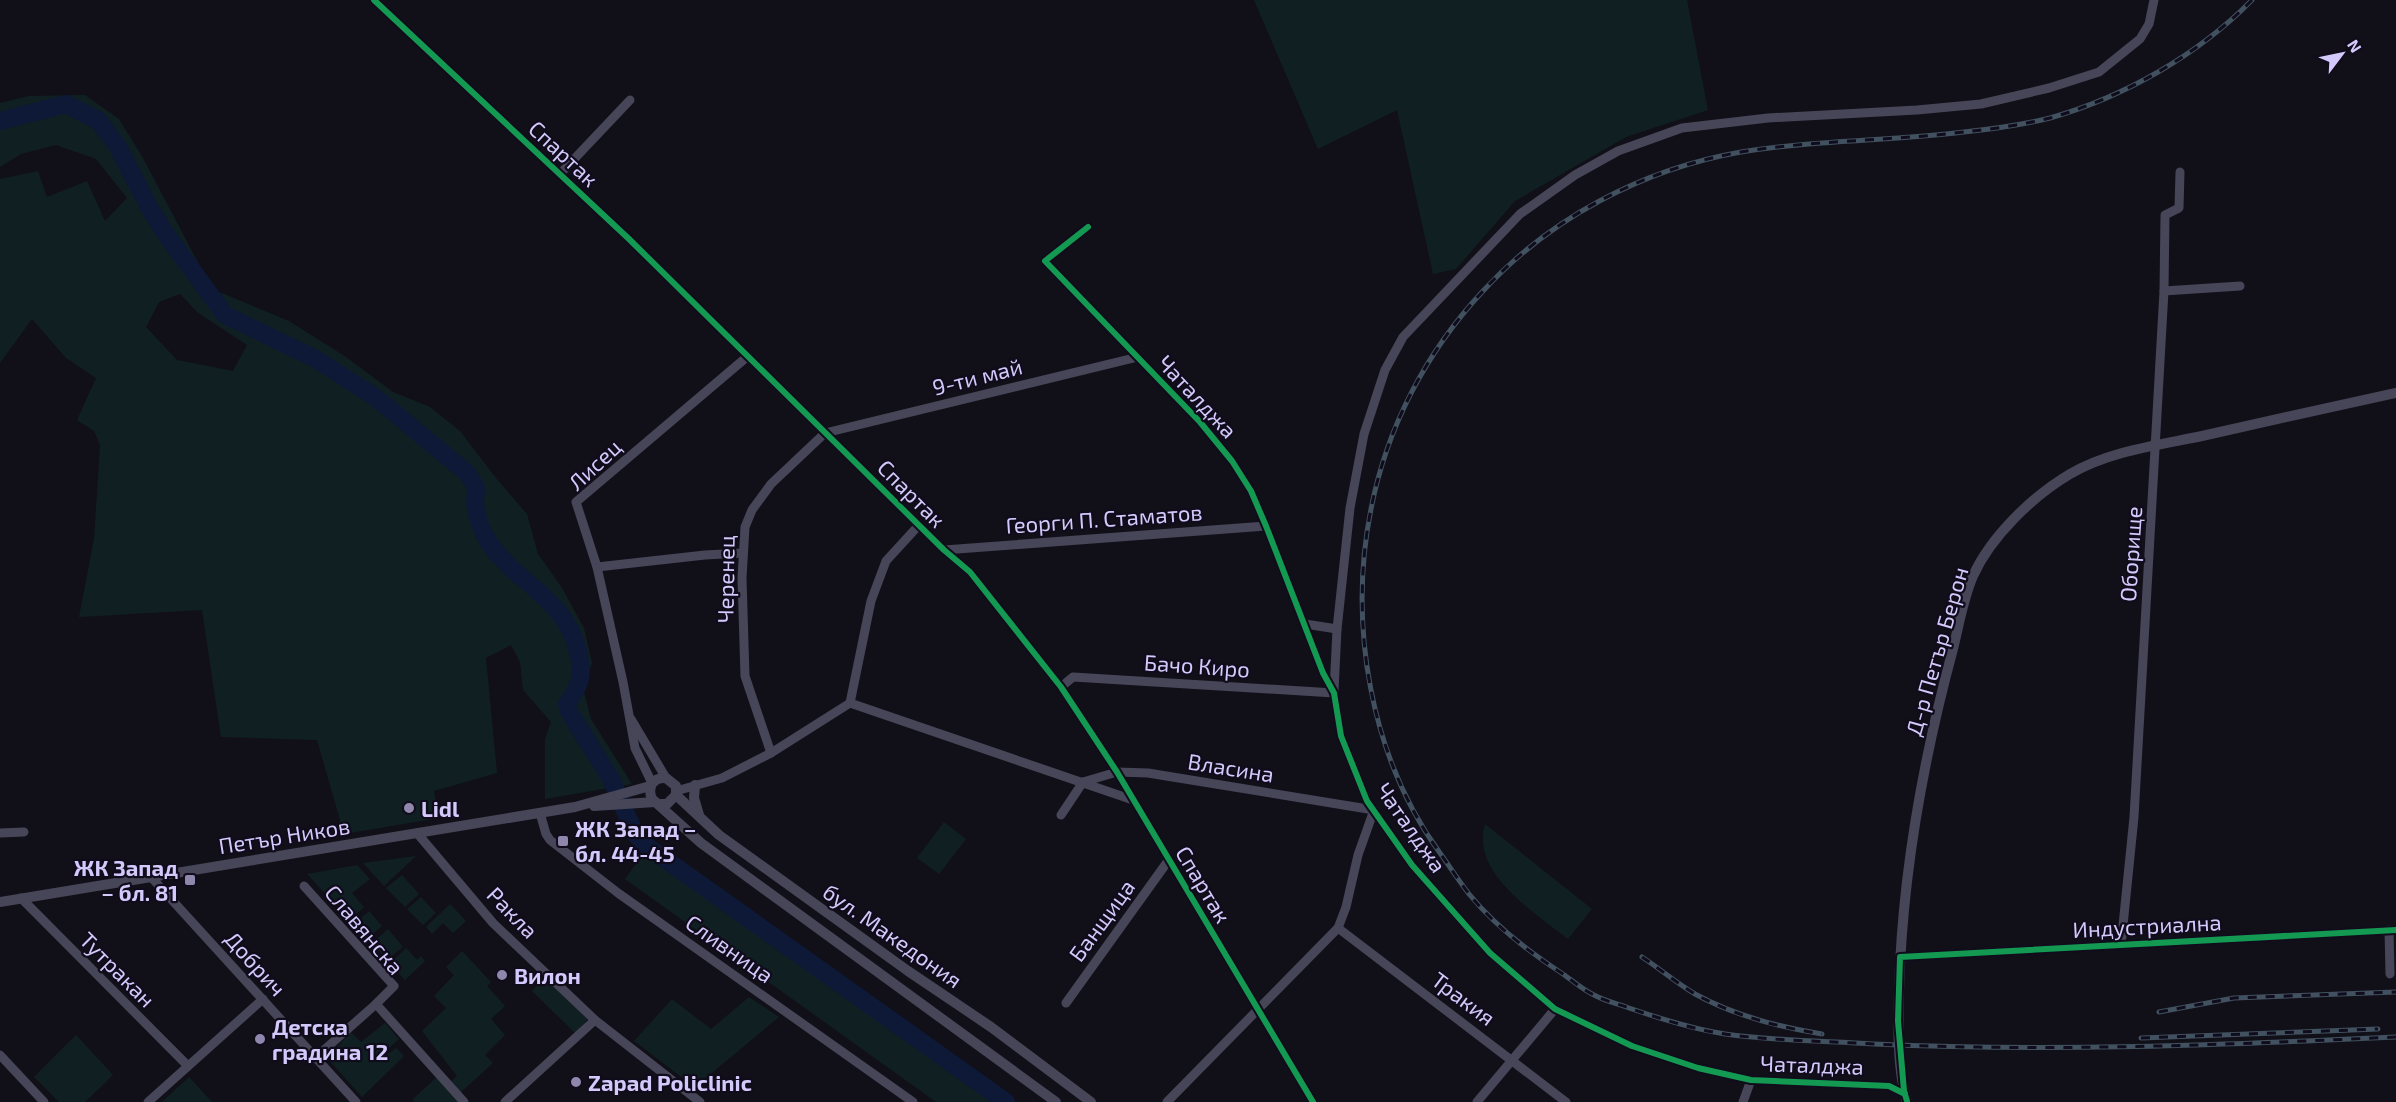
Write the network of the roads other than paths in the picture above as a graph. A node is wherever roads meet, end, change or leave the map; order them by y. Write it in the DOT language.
graph roads {
  1 [pos="375,0"];
  2 [pos="2154,0"];
  3 [pos="630,100"];
  4 [pos="2180,172"];
  5 [pos="560,174"];
  6 [pos="1089,227"];
  7 [pos="2240,286"];
  8 [pos="2164,291"];
  9 [pos="748,356"];
  10 [pos="1138,357"];
  11 [pos="2396,393"];
  12 [pos="825,433"];
  13 [pos="2156,446"];
  14 [pos="919,525"];
  15 [pos="1266,526"];
  16 [pos="944,550"];
  17 [pos="743,553"];
  18 [pos="597,567"];
  19 [pos="1305,624"];
  20 [pos="1337,629"];
  21 [pos="1061,687"];
  22 [pos="1334,693"];
  23 [pos="850,703"];
  24 [pos="630,717"];
  25 [pos="771,753"];
  26 [pos="1117,772"];
  27 [pos="668,779"];
  28 [pos="1083,782"];
  29 [pos="651,785"];
  30 [pos="696,785"];
  31 [pos="676,793"];
  32 [pos="1133,800"];
  33 [pos="609,802"];
  34 [pos="657,803"];
  35 [pos="1374,810"];
  36 [pos="540,813"];
  37 [pos="1061,815"];
  38 [pos="700,818"];
  39 [pos="24,832"];
  40 [pos="0,833"];
  41 [pos="417,833"];
  42 [pos="1168,861"];
  43 [pos="151,877"];
  44 [pos="304,886"];
  45 [pos="21,898"];
  46 [pos="0,902"];
  47 [pos="1338,928"];
  48 [pos="2392,930"];
  49 [pos="2121,945"];
  50 [pos="1900,957"];
  51 [pos="2390,974"];
  52 [pos="263,999"];
  53 [pos="1066,1003"];
  54 [pos="376,1004"];
  55 [pos="1556,1009"];
  56 [pos="1258,1011"];
  57 [pos="595,1020"];
  58 [pos="0,1055"];
  59 [pos="315,1058"];
  60 [pos="1514,1060"];
  61 [pos="188,1066"];
  62 [pos="1751,1080"];
  63 [pos="1906,1098"];
  64 [pos="44,1102"];
  65 [pos="148,1102"];
  66 [pos="356,1102"];
  67 [pos="464,1102"];
  68 [pos="507,1102"];
  69 [pos="700,1102"];
  70 [pos="913,1102"];
  71 [pos="1056,1102"];
  72 [pos="1091,1102"];
  73 [pos="1167,1102"];
  74 [pos="1313,1102"];
  75 [pos="1477,1102"];
  76 [pos="1566,1102"];
  77 [pos="1743,1102"];
  1 -- 5 [label="street, Спартак"];
  2 -- 20 [label="street"];
  3 -- 5 [label="street"];
  4 -- 8 [label="street, Оборище"];
  5 -- 9 [label="street, Спартак"];
  6 -- 10 [label="street, Чаталджа"];
  7 -- 8 [label="street"];
  8 -- 13 [label="street, Оборище"];
  9 -- 12 [label="street, Спартак"];
  9 -- 18 [label="street, Лисец"];
  10 -- 12 [label="street, 9-ти май"];
  10 -- 15 [label="street, Чаталджа"];
  11 -- 13 [label="street, Д-р Петър Берон"];
  12 -- 14 [label="street, Спартак"];
  12 -- 17 [label="street, Черенец"];
  13 -- 49 [label="street, Оборище"];
  13 -- 50 [label="street, Д-р Петър Берон"];
  14 -- 16 [label="street, Спартак"];
  14 -- 23 [label="street"];
  15 -- 16 [label="street, Георги П. Стаматов"];
  15 -- 19 [label="street, Чаталджа"];
  16 -- 21 [label="street, Спартак"];
  17 -- 18 [label="street"];
  17 -- 25 [label="street, Черенец"];
  18 -- 24 [label="street, Лисец"];
  19 -- 20 [label="street"];
  19 -- 22 [label="street, Чаталджа"];
  20 -- 22 [label="street"];
  21 -- 22 [label="street, Бачо Киро"];
  21 -- 26 [label="street, Спартак"];
  22 -- 35 [label="street, Чаталджа"];
  23 -- 25 [label="street"];
  23 -- 28 [label="street"];
  24 -- 27 [label="street, Лисец"];
  24 -- 29 [label="street, Лисец"];
  25 -- 30 [label="street"];
  26 -- 28 [label="street, Власина"];
  26 -- 32 [label="street, Спартак"];
  26 -- 35 [label="street, Власина"];
  27 -- 29 [label="street"];
  27 -- 30 [label="street"];
  27 -- 31 [label="street"];
  28 -- 32 [label="street"];
  28 -- 37 [label="street"];
  29 -- 33 [label="street"];
  29 -- 34 [label="street"];
  30 -- 31 [label="street"];
  30 -- 38 [label="street"];
  31 -- 34 [label="street"];
  31 -- 38 [label="street, бул. Македония"];
  32 -- 42 [label="street, Спартак"];
  33 -- 34 [label="street"];
  33 -- 36 [label="street, Петър Ников"];
  34 -- 71 [label="street, бул. Македония"];
  35 -- 47 [label="street"];
  35 -- 55 [label="street, Чаталджа"];
  36 -- 41 [label="street, Петър Ников"];
  36 -- 70 [label="street, Сливница"];
  38 -- 72 [label="street, бул. Македония"];
  39 -- 40 [label="street"];
  41 -- 43 [label="street, Петър Ников"];
  41 -- 57 [label="street, Ракла"];
  42 -- 53 [label="street, Банщица"];
  42 -- 56 [label="street, Спартак"];
  43 -- 45 [label="street, Петър Ников"];
  43 -- 52 [label="street, Добрич"];
  44 -- 54 [label="street, Славянска"];
  45 -- 46 [label="street, Петър Ников"];
  45 -- 61 [label="street, Тутракан"];
  47 -- 56 [label="street"];
  47 -- 60 [label="street, Тракия"];
  48 -- 49 [label="street, Индустриална"];
  48 -- 51 [label="street"];
  49 -- 50 [label="street, Индустриална"];
  50 -- 63 [label="street, Д-р Петър Берон"];
  52 -- 59 [label="street, Добрич"];
  52 -- 61 [label="street"];
  54 -- 59 [label="street"];
  54 -- 67 [label="street, Славянска"];
  55 -- 60 [label="street"];
  55 -- 62 [label="street, Чаталджа"];
  56 -- 73 [label="street"];
  56 -- 74 [label="street, Спартак"];
  57 -- 68 [label="street"];
  57 -- 69 [label="street, Ракла"];
  58 -- 64 [label="street"];
  59 -- 66 [label="street, Добрич"];
  60 -- 75 [label="street"];
  60 -- 76 [label="street, Тракия"];
  61 -- 65 [label="street"];
  62 -- 63 [label="street, Чаталджа"];
  62 -- 77 [label="street"];
}
